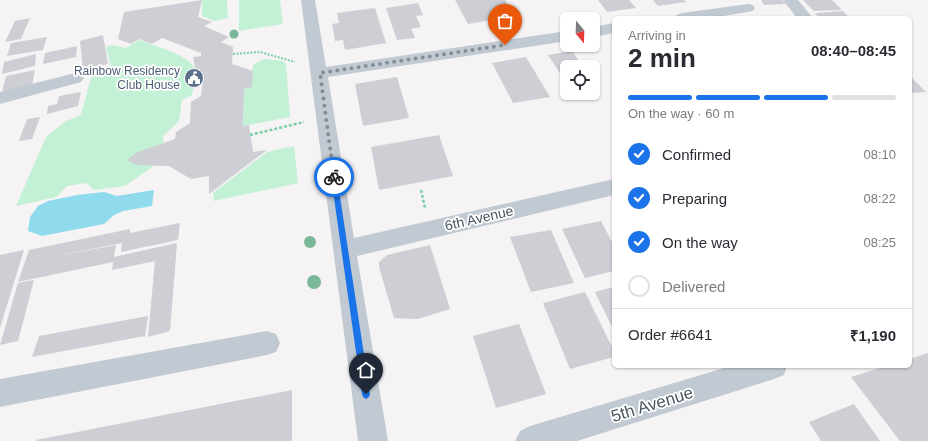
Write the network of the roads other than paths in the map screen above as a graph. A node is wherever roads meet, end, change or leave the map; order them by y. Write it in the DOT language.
graph roads {
  1 [pos="308,0"];
  2 [pos="790,0"];
  3 [pos="748,8"];
  4 [pos="695,16"];
  5 [pos="803,16"];
  6 [pos="612,28"];
  7 [pos="600,31"];
  8 [pos="560,37"];
  9 [pos="319,66"];
  10 [pos="75,78"];
  11 [pos="0,98"];
  12 [pos="612,187"];
  13 [pos="344,250"];
  14 [pos="267,343"];
  15 [pos="767,368"];
  16 [pos="0,393"];
  17 [pos="373,441"];
  18 [pos="530,441"];
  1 -- 9 [label="street"];
  2 -- 5 [label="street"];
  3 -- 4 [label="street"];
  6 -- 7 [label="street"];
  8 -- 9 [label="street"];
  9 -- 13 [label="street"];
  10 -- 11 [label="street"];
  12 -- 13 [label="street, 6th Avenue"];
  13 -- 17 [label="street"];
  14 -- 16 [label="street"];
  15 -- 18 [label="street, 5th Avenue"];
}
